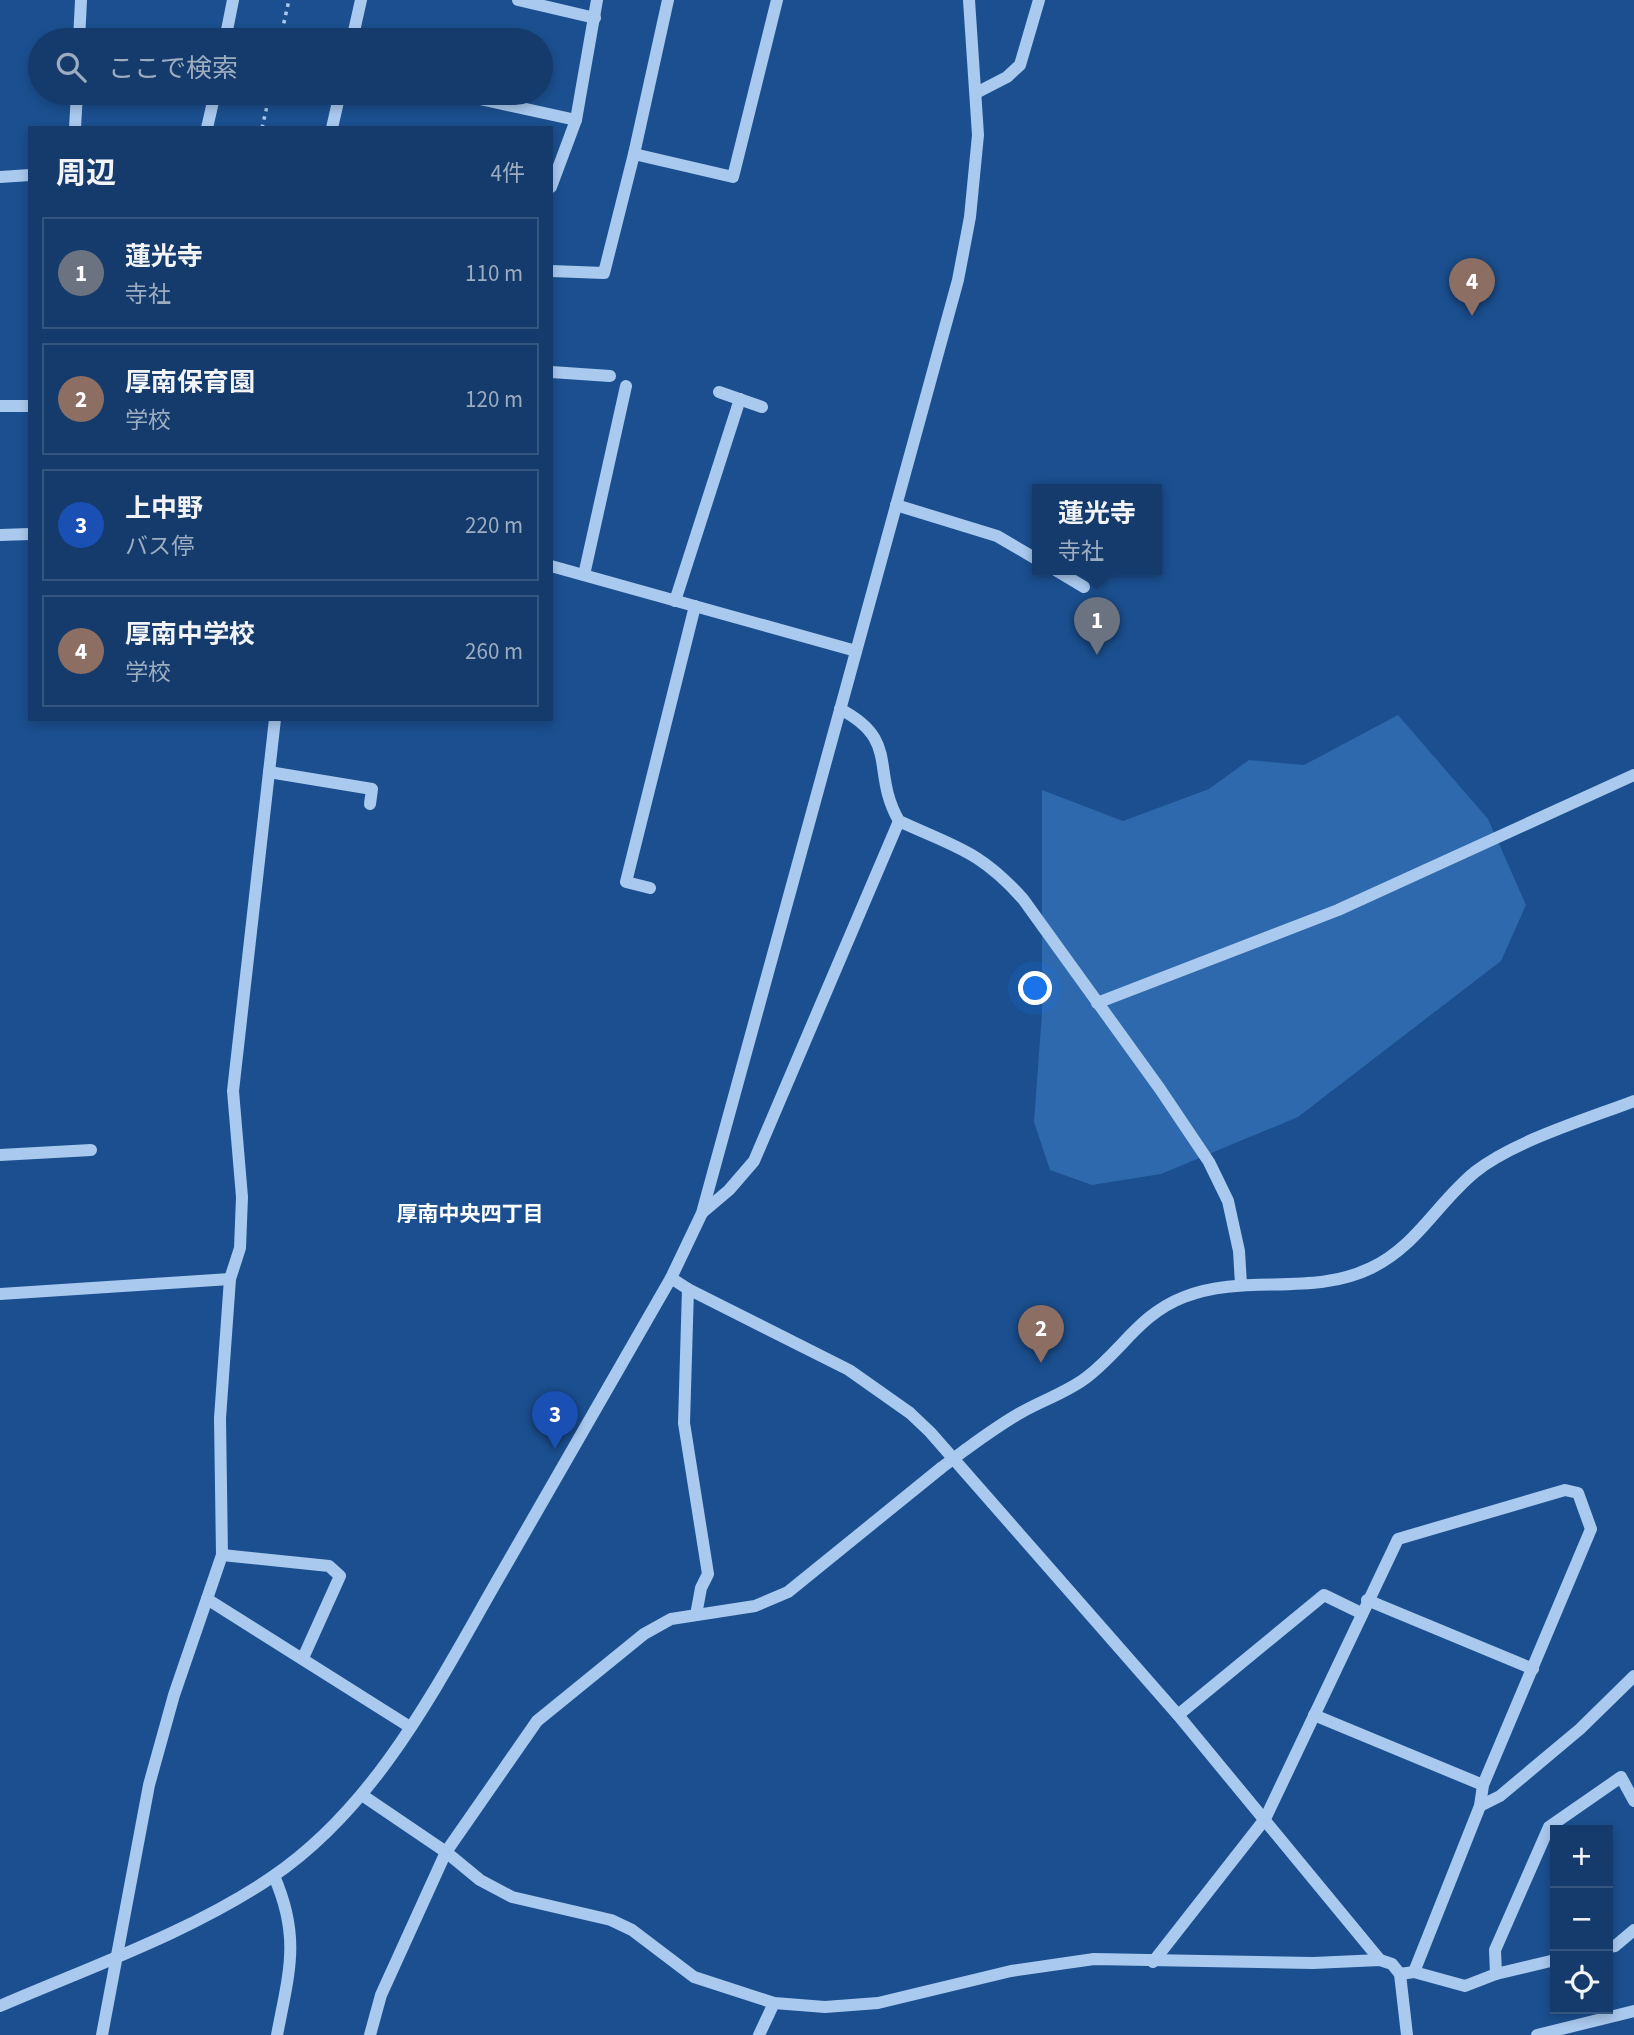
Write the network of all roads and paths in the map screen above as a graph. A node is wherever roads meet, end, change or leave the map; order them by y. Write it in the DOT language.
graph roads {
  1 [pos="81,0"];
  2 [pos="233,0"];
  3 [pos="289,0"];
  4 [pos="361,0"];
  5 [pos="518,0"];
  6 [pos="597,0"];
  7 [pos="668,0"];
  8 [pos="777,0"];
  9 [pos="969,0"];
  10 [pos="1039,0"];
  11 [pos="595,18"];
  12 [pos="80,28"];
  13 [pos="227,28"];
  14 [pos="283,28"];
  15 [pos="355,28"];
  16 [pos="976,93"];
  17 [pos="76,105"];
  18 [pos="212,105"];
  19 [pos="267,105"];
  20 [pos="337,105"];
  21 [pos="508,105"];
  22 [pos="576,120"];
  23 [pos="75,126"];
  24 [pos="207,126"];
  25 [pos="262,126"];
  26 [pos="332,126"];
  27 [pos="634,154"];
  28 [pos="28,175"];
  29 [pos="0,177"];
  30 [pos="553,182"];
  31 [pos="553,271"];
  32 [pos="553,372"];
  33 [pos="610,376"];
  34 [pos="626,386"];
  35 [pos="719,392"];
  36 [pos="740,399"];
  37 [pos="0,406"];
  38 [pos="28,406"];
  39 [pos="762,407"];
  40 [pos="897,505"];
  41 [pos="28,534"];
  42 [pos="0,535"];
  43 [pos="1032,556"];
  44 [pos="553,567"];
  45 [pos="584,575"];
  46 [pos="1064,575"];
  47 [pos="1084,587"];
  48 [pos="675,601"];
  49 [pos="695,606"];
  50 [pos="856,651"];
  51 [pos="840,709"];
  52 [pos="275,721"];
  53 [pos="269,772"];
  54 [pos="1634,775"];
  55 [pos="370,804"];
  56 [pos="898,821"];
  57 [pos="650,888"];
  58 [pos="1097,1003"];
  59 [pos="1634,1101"];
  60 [pos="91,1150"];
  61 [pos="0,1155"];
  62 [pos="702,1213"];
  63 [pos="671,1278"];
  64 [pos="230,1279"];
  65 [pos="1241,1284"];
  66 [pos="688,1289"];
  67 [pos="0,1294"];
  68 [pos="222,1555"];
  69 [pos="208,1599"];
  70 [pos="1367,1600"];
  71 [pos="1361,1613"];
  72 [pos="696,1615"];
  73 [pos="303,1658"];
  74 [pos="1533,1669"];
  75 [pos="1634,1676"];
  76 [pos="1178,1715"];
  77 [pos="1314,1715"];
  78 [pos="410,1727"];
  79 [pos="1483,1785"];
  80 [pos="362,1795"];
  81 [pos="1634,1801"];
  82 [pos="1480,1805"];
  83 [pos="1265,1819"];
  84 [pos="446,1852"];
  85 [pos="274,1876"];
  86 [pos="1634,1930"];
  87 [pos="1613,1946"];
  88 [pos="117,1955"];
  89 [pos="1380,1960"];
  90 [pos="1550,1961"];
  91 [pos="1153,1962"];
  92 [pos="1414,1972"];
  93 [pos="1400,1973"];
  94 [pos="1496,1974"];
  95 [pos="774,2003"];
  96 [pos="0,2006"];
  97 [pos="1634,2011"];
  98 [pos="1556,2032"];
  99 [pos="102,2035"];
  100 [pos="277,2035"];
  101 [pos="370,2035"];
  102 [pos="759,2035"];
  103 [pos="1407,2035"];
  104 [pos="1538,2035"];
  1 -- 12 [label="street"];
  2 -- 13 [label="street"];
  3 -- 14 [label="path"];
  4 -- 15 [label="street"];
  5 -- 11 [label="street"];
  6 -- 11 [label="street"];
  7 -- 27 [label="street"];
  8 -- 27 [label="street"];
  9 -- 16 [label="street"];
  10 -- 16 [label="street"];
  11 -- 22 [label="street"];
  16 -- 40 [label="street"];
  17 -- 23 [label="street"];
  18 -- 24 [label="street"];
  19 -- 25 [label="path"];
  20 -- 26 [label="street"];
  21 -- 22 [label="street"];
  22 -- 30 [label="street"];
  27 -- 31 [label="street"];
  28 -- 29 [label="street"];
  32 -- 33 [label="street"];
  34 -- 45 [label="street"];
  35 -- 36 [label="street"];
  36 -- 39 [label="street"];
  36 -- 48 [label="street"];
  37 -- 38 [label="street"];
  40 -- 43 [label="street"];
  40 -- 50 [label="street"];
  41 -- 42 [label="street"];
  44 -- 45 [label="street"];
  45 -- 48 [label="street"];
  46 -- 47 [label="street"];
  48 -- 49 [label="street"];
  49 -- 50 [label="street"];
  49 -- 57 [label="street"];
  50 -- 51 [label="street"];
  51 -- 56 [label="street"];
  51 -- 62 [label="street"];
  52 -- 53 [label="street"];
  53 -- 55 [label="street"];
  53 -- 64 [label="street"];
  54 -- 58 [label="street"];
  56 -- 58 [label="street"];
  56 -- 62 [label="street"];
  58 -- 65 [label="street"];
  59 -- 65 [label="street"];
  60 -- 61 [label="street"];
  62 -- 63 [label="street"];
  63 -- 66 [label="street"];
  63 -- 78 [label="street"];
  64 -- 67 [label="street"];
  64 -- 68 [label="street"];
  65 -- 72 [label="street, bridge"];
  66 -- 72 [label="street"];
  66 -- 76 [label="street"];
  68 -- 69 [label="street"];
  68 -- 73 [label="street"];
  69 -- 73 [label="street"];
  69 -- 88 [label="street"];
  70 -- 71 [label="street"];
  70 -- 74 [label="street"];
  70 -- 74 [label="street"];
  71 -- 76 [label="street"];
  71 -- 77 [label="street"];
  72 -- 84 [label="street"];
  73 -- 78 [label="street"];
  74 -- 79 [label="street"];
  75 -- 82 [label="street"];
  76 -- 83 [label="street"];
  77 -- 79 [label="street"];
  77 -- 83 [label="street"];
  78 -- 80 [label="street"];
  79 -- 82 [label="street"];
  80 -- 84 [label="street"];
  80 -- 85 [label="street"];
  81 -- 94 [label="street"];
  82 -- 92 [label="street"];
  83 -- 89 [label="street"];
  83 -- 91 [label="street"];
  84 -- 95 [label="street"];
  84 -- 101 [label="street"];
  85 -- 88 [label="street"];
  85 -- 100 [label="street"];
  86 -- 87 [label="street"];
  88 -- 96 [label="street"];
  88 -- 99 [label="street"];
  89 -- 91 [label="street"];
  89 -- 93 [label="street"];
  90 -- 94 [label="street"];
  91 -- 95 [label="street"];
  92 -- 93 [label="street"];
  92 -- 94 [label="street"];
  93 -- 103 [label="street"];
  95 -- 102 [label="street"];
  97 -- 98 [label="street"];
  98 -- 104 [label="street"];
}
